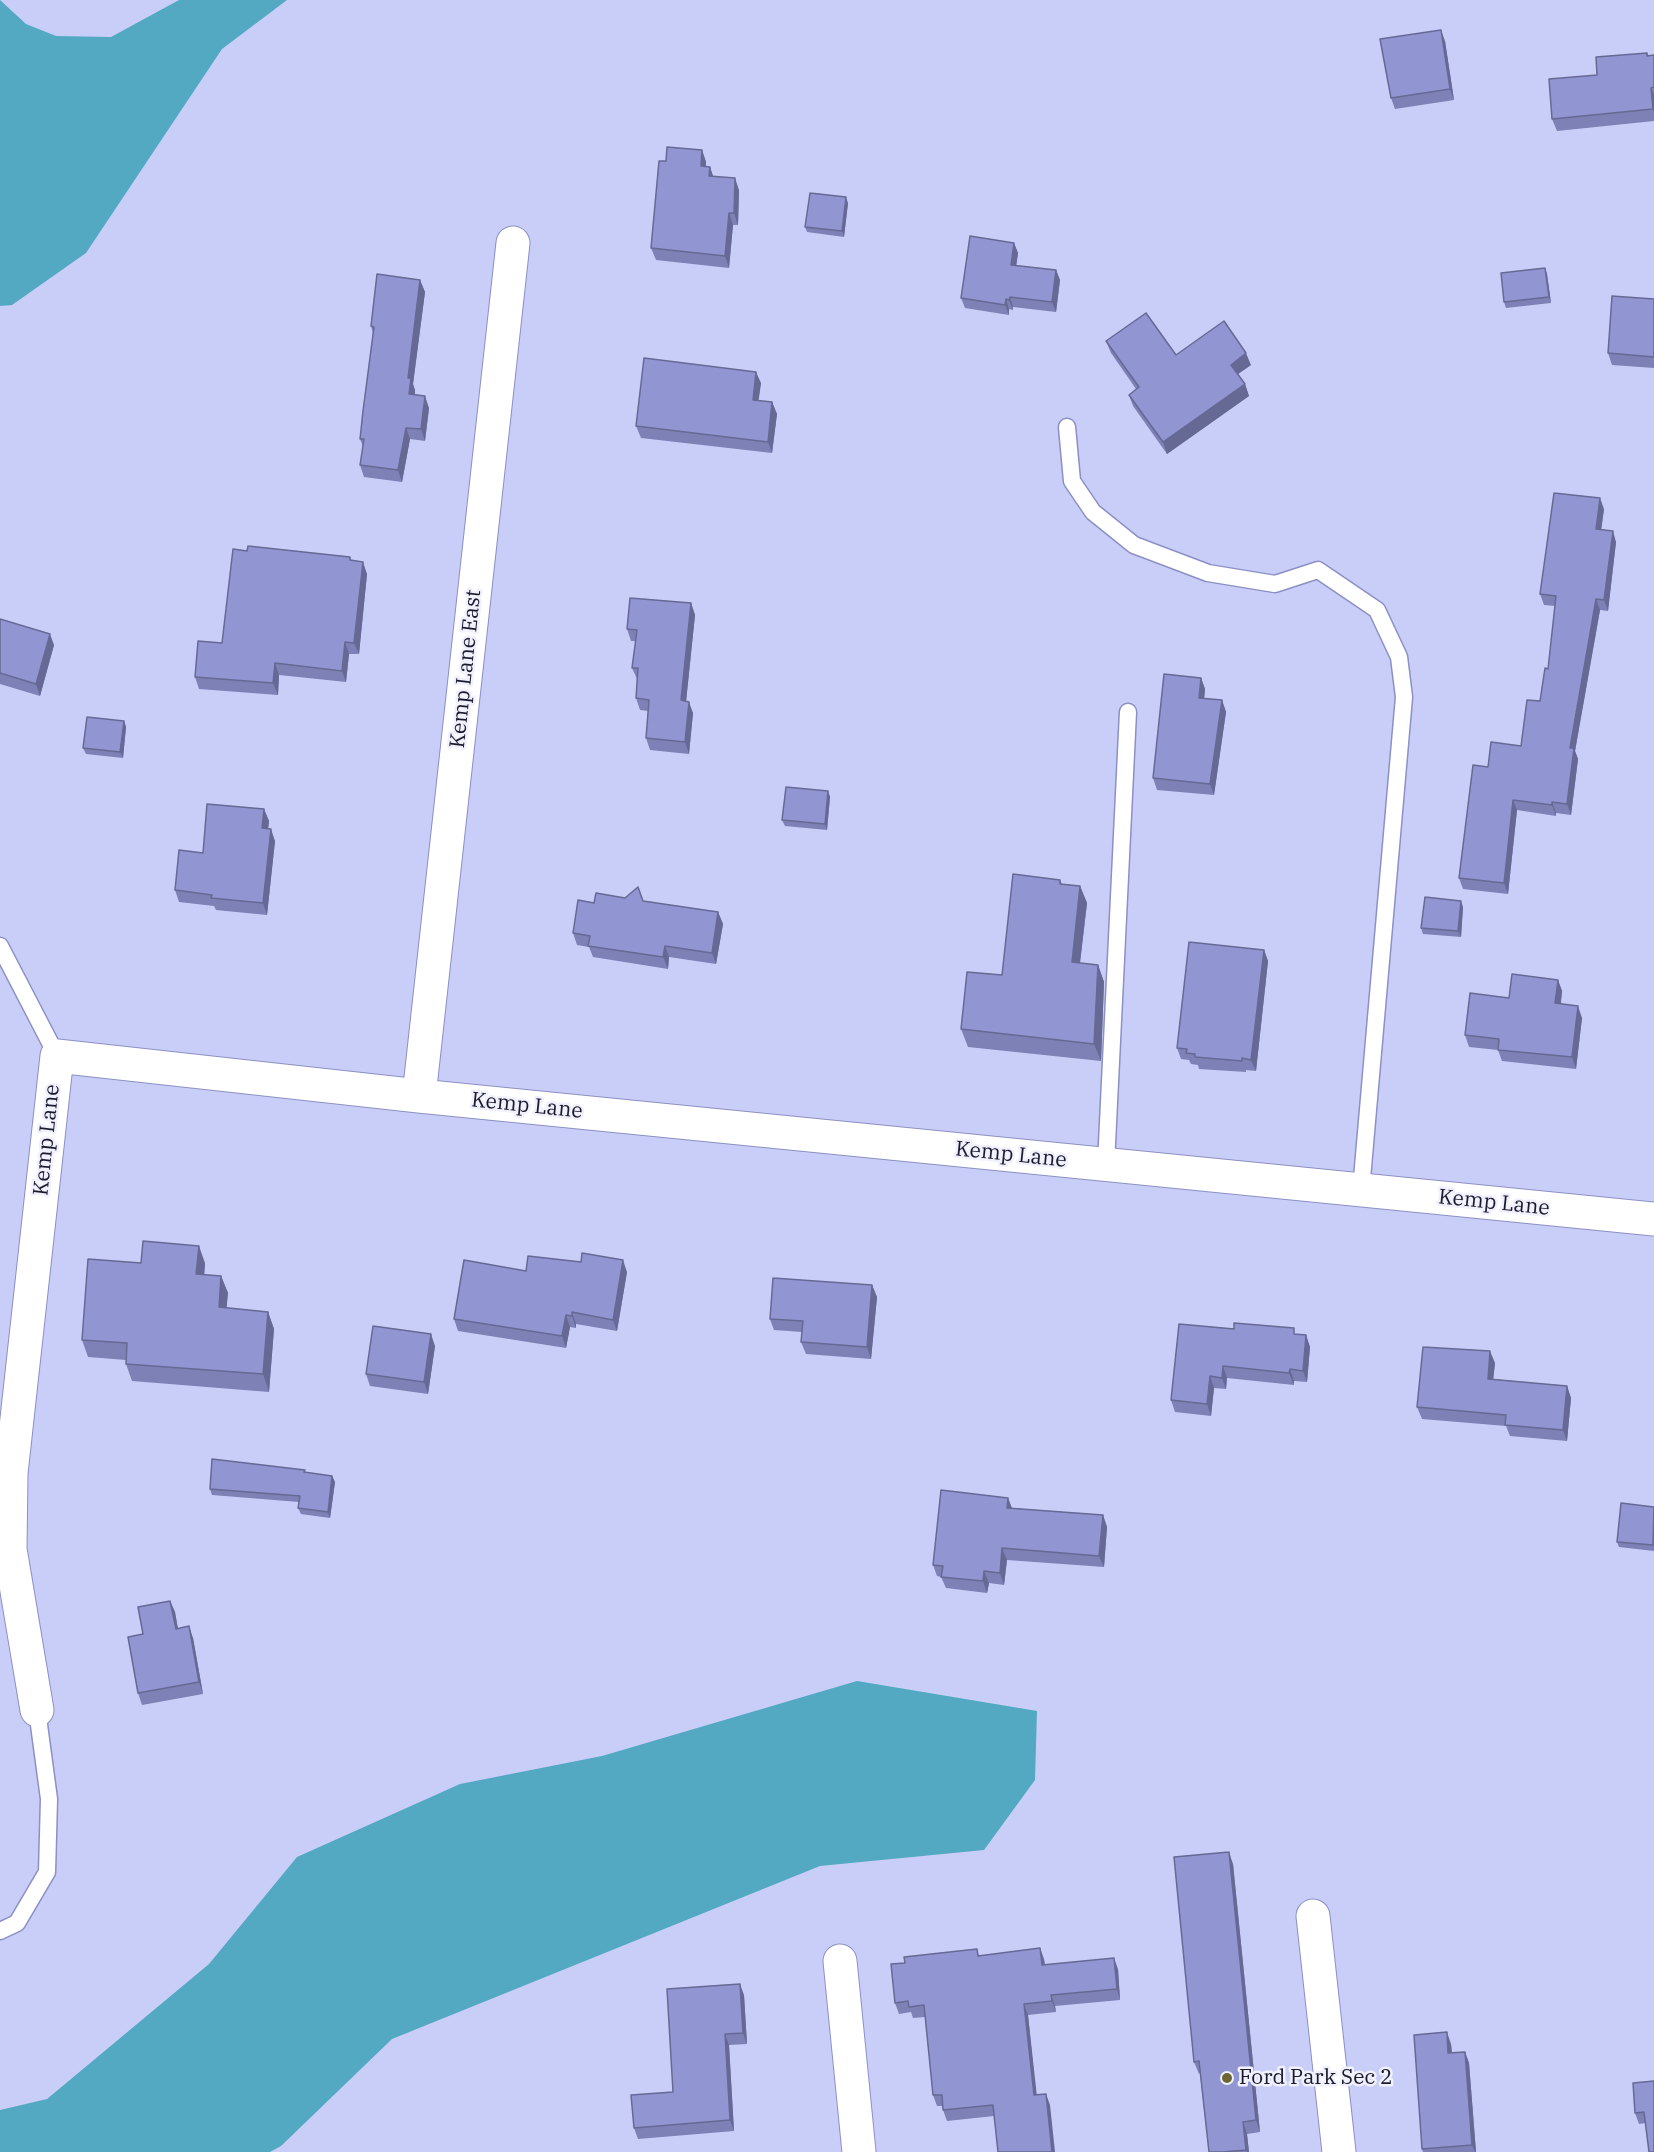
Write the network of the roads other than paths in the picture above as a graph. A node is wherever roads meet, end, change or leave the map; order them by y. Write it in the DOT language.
graph roads {
  1 [pos="513,243"];
  2 [pos="1067,427"];
  3 [pos="1128,712"];
  4 [pos="0,946"];
  5 [pos="57,1056"];
  6 [pos="419,1096"];
  7 [pos="1106,1164"];
  8 [pos="1361,1190"];
  9 [pos="1654,1219"];
  10 [pos="37,1710"];
  11 [pos="1313,1916"];
  12 [pos="0,1931"];
  13 [pos="840,1961"];
  14 [pos="859,2152"];
  15 [pos="1340,2152"];
  1 -- 6 [label="street, Kemp Lane East"];
  2 -- 8 [label="lane"];
  3 -- 7 [label="lane"];
  4 -- 5 [label="lane"];
  5 -- 6 [label="street, Kemp Lane"];
  5 -- 10 [label="street, Kemp Lane"];
  6 -- 7 [label="street, Kemp Lane"];
  7 -- 8 [label="street, Kemp Lane"];
  8 -- 9 [label="street, Kemp Lane"];
  10 -- 12 [label="lane"];
  11 -- 15 [label="street"];
  13 -- 14 [label="street"];
}
